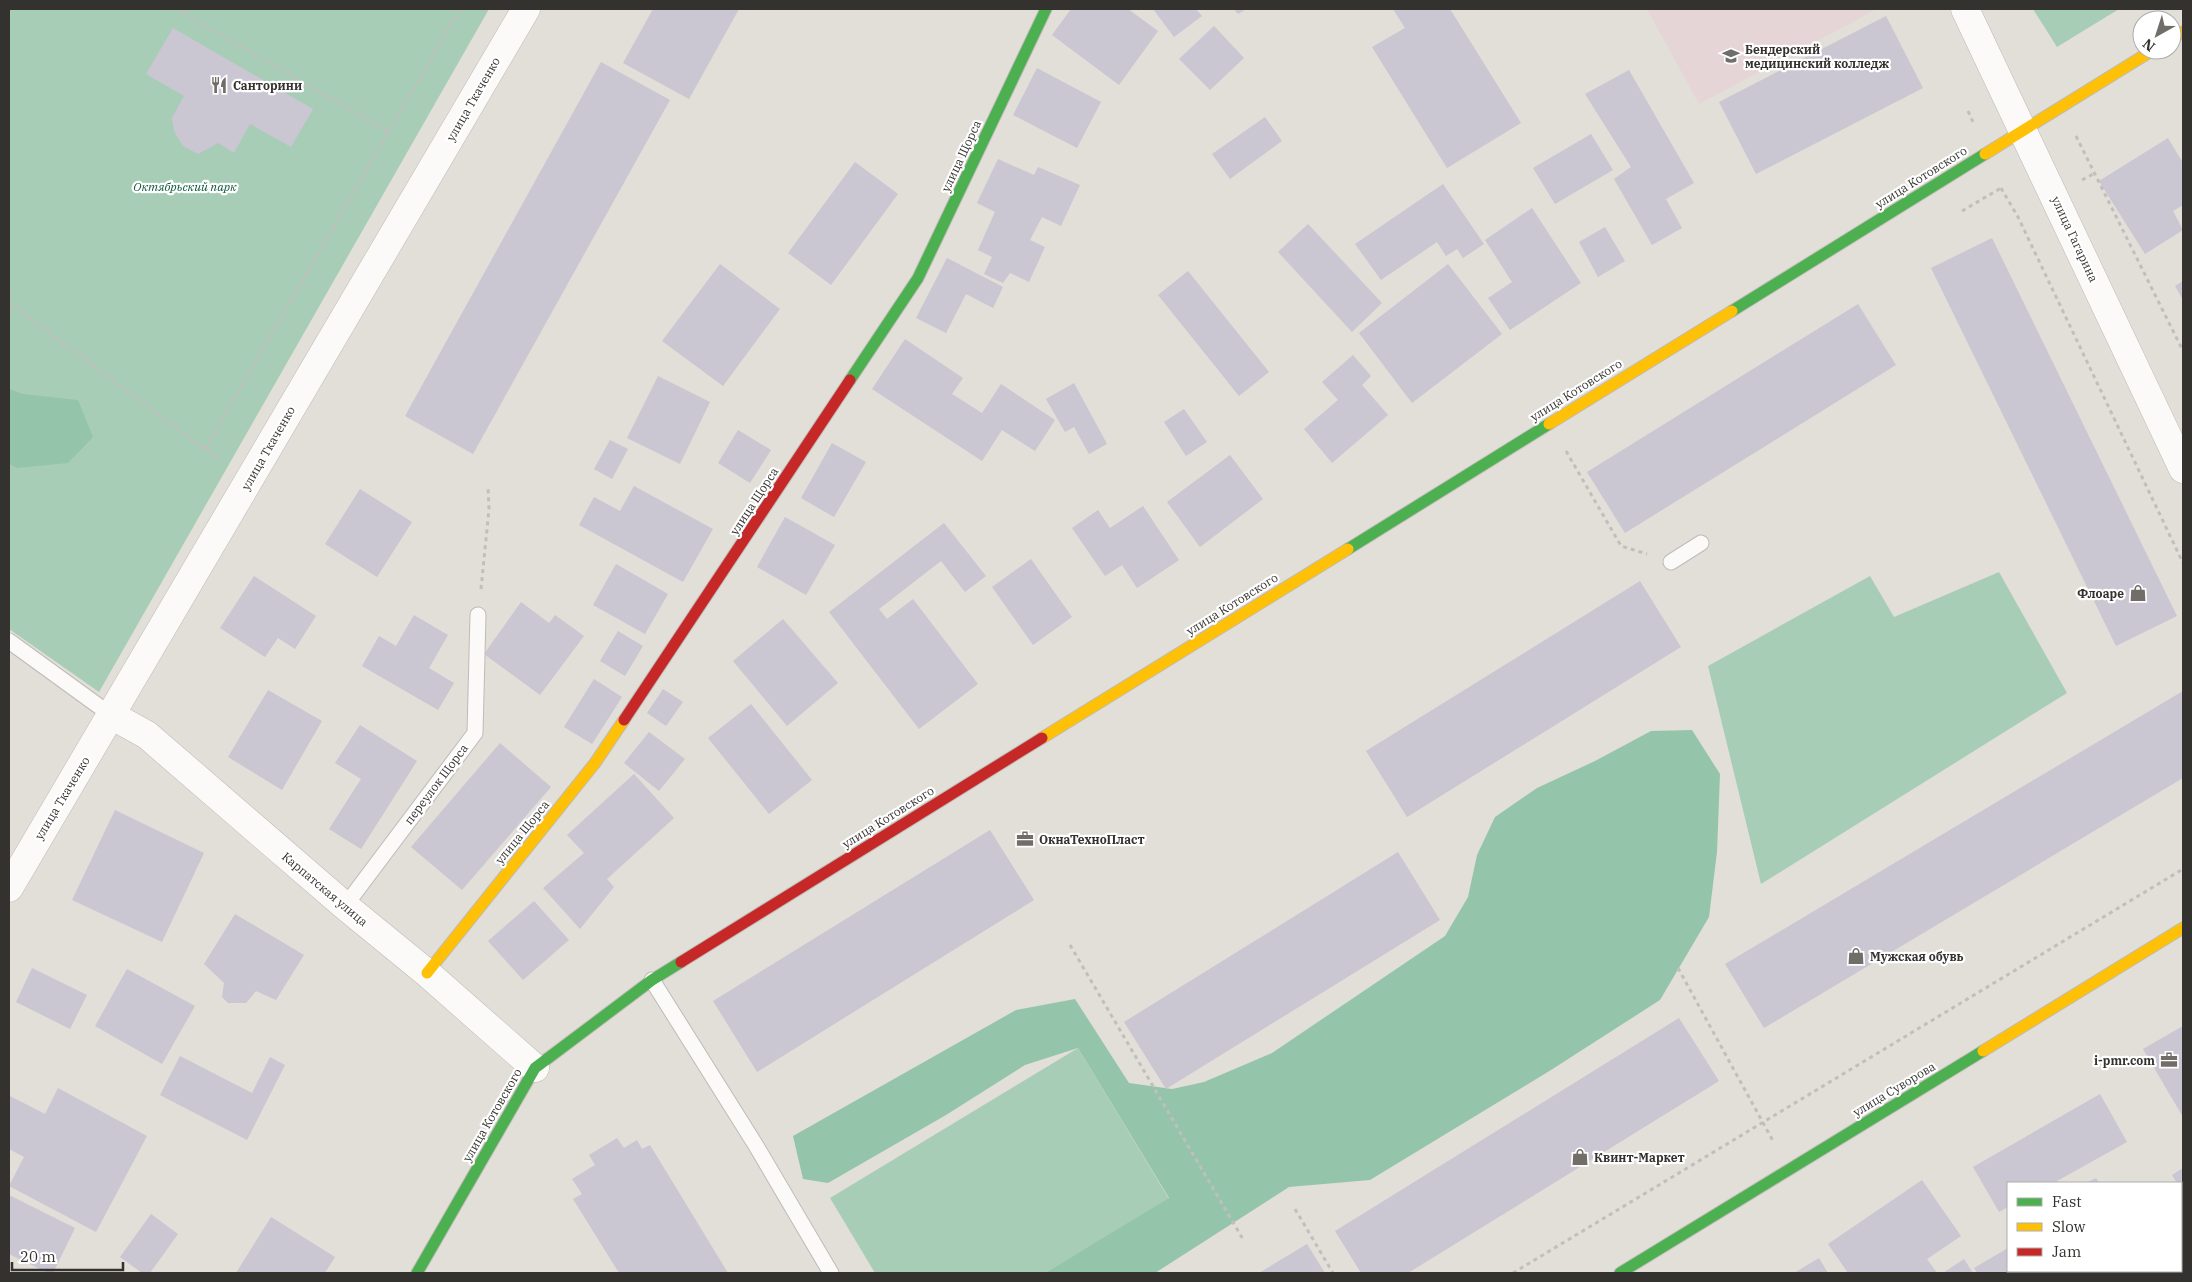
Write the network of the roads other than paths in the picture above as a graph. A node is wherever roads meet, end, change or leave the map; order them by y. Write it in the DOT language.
graph roads {
  1 [pos="526,9"];
  2 [pos="1046,9"];
  3 [pos="1965,9"];
  4 [pos="2137,60"];
  5 [pos="2023,129"];
  6 [pos="2183,469"];
  7 [pos="1701,543"];
  8 [pos="1671,562"];
  9 [pos="478,615"];
  10 [pos="9,641"];
  11 [pos="111,715"];
  12 [pos="9,888"];
  13 [pos="345,906"];
  14 [pos="2183,928"];
  15 [pos="427,973"];
  16 [pos="652,980"];
  17 [pos="535,1068"];
  18 [pos="417,1273"];
  19 [pos="831,1273"];
  20 [pos="1620,1273"];
  1 -- 11 [label="street, улица Ткаченко"];
  2 -- 15 [label="main road, улица Щорса"];
  3 -- 5 [label="street, улица Гагарина"];
  4 -- 5 [label="main road, улица Котовского"];
  5 -- 6 [label="street, улица Гагарина"];
  5 -- 16 [label="main road, улица Котовского"];
  7 -- 8 [label="lane"];
  9 -- 13 [label="lane, переулок Щорса"];
  10 -- 11 [label="lane"];
  11 -- 12 [label="street, улица Ткаченко"];
  11 -- 13 [label="street, Карпатская улица"];
  13 -- 15 [label="street, Карпатская улица"];
  14 -- 20 [label="main road, улица Суворова"];
  15 -- 17 [label="street, Карпатская улица"];
  16 -- 17 [label="main road, улица Котовского"];
  16 -- 19 [label="lane"];
  17 -- 18 [label="main road, улица Котовского"];
}
